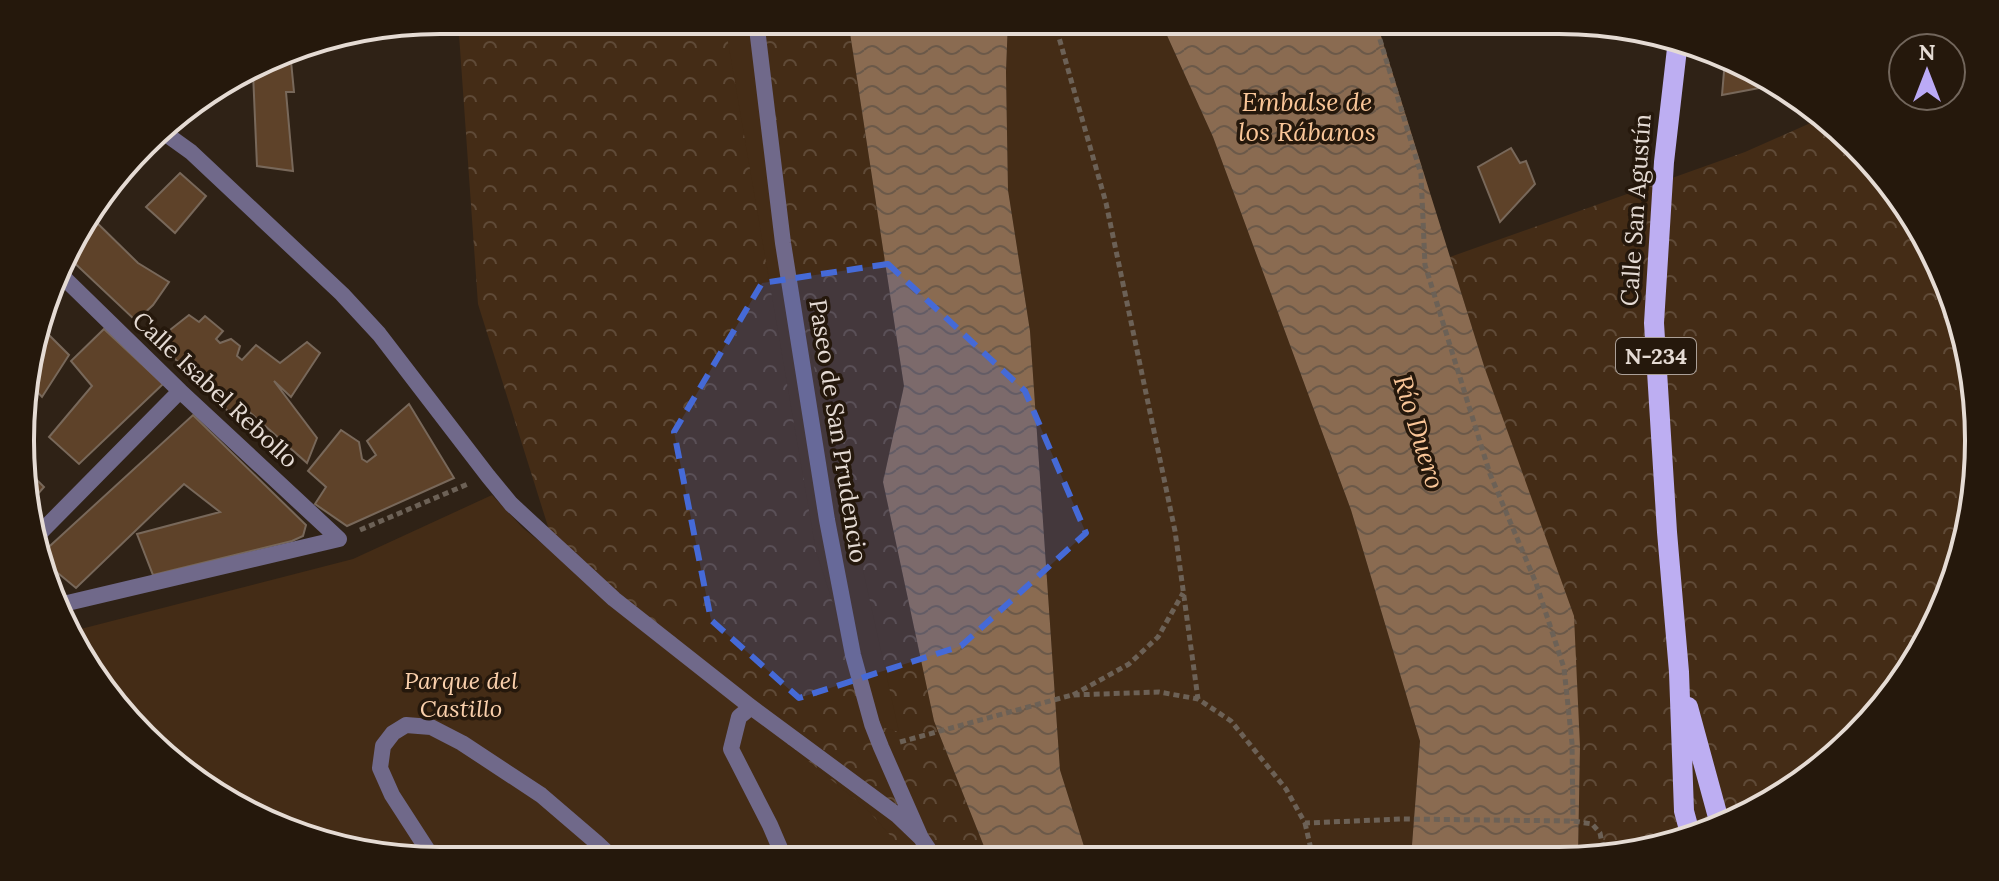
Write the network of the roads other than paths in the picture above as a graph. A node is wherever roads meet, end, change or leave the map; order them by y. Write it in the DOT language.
graph roads {
  1 [pos="758,34"];
  2 [pos="1677,52"];
  3 [pos="170,137"];
  4 [pos="67,281"];
  5 [pos="180,391"];
  6 [pos="44,529"];
  7 [pos="68,603"];
  8 [pos="1679,672"];
  9 [pos="751,707"];
  10 [pos="1717,814"];
  11 [pos="1688,825"];
  12 [pos="921,838"];
  13 [pos="425,846"];
  14 [pos="601,847"];
  15 [pos="779,847"];
  16 [pos="927,847"];
  1 -- 12 [label="street, Paseo de San Prudencio"];
  2 -- 8 [label="main road, Calle San Agustín / N-234"];
  3 -- 9 [label="street, Paseo de San Prudencio"];
  4 -- 5 [label="street, Calle Isabel Rebollo"];
  5 -- 6 [label="street"];
  5 -- 7 [label="street, Calle Isabel Rebollo"];
  8 -- 10 [label="main road, N-234"];
  8 -- 11 [label="main road, N-234"];
  9 -- 12 [label="street, Paseo de San Prudencio"];
  9 -- 15 [label="street"];
  12 -- 16 [label="street, Paseo de San Prudencio"];
  13 -- 14 [label="street"];
}
